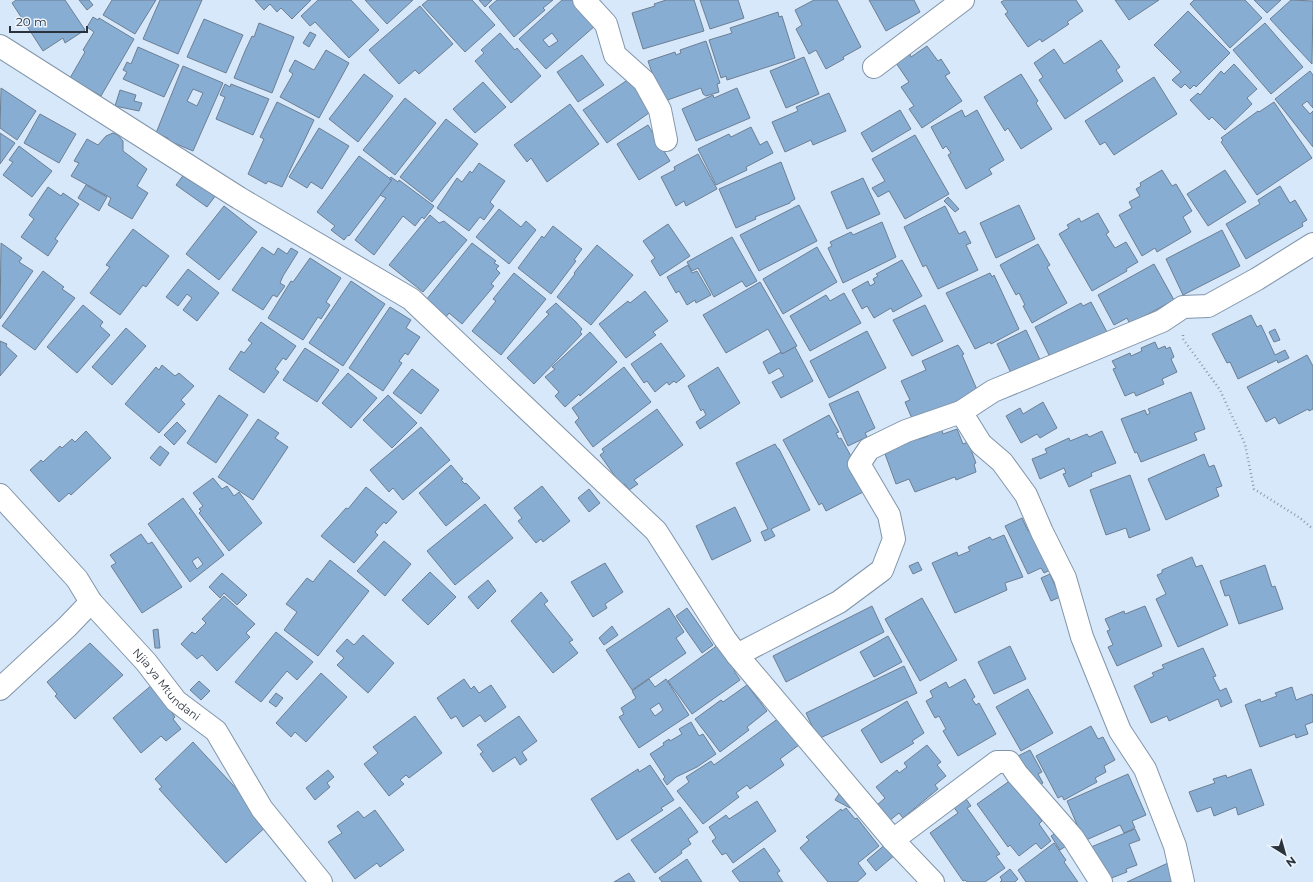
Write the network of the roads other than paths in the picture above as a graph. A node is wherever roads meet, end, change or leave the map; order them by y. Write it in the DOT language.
graph roads {
  1 [pos="584,0"];
  2 [pos="963,0"];
  3 [pos="0,46"];
  4 [pos="874,67"];
  5 [pos="666,140"];
  6 [pos="1313,244"];
  7 [pos="961,412"];
  8 [pos="0,495"];
  9 [pos="91,602"];
  10 [pos="737,655"];
  11 [pos="0,689"];
  12 [pos="893,840"];
  13 [pos="321,882"];
  14 [pos="933,882"];
  15 [pos="1101,882"];
  16 [pos="1183,882"];
  1 -- 5 [label="street"];
  2 -- 4 [label="street"];
  3 -- 10 [label="street"];
  6 -- 7 [label="street"];
  7 -- 10 [label="street"];
  7 -- 16 [label="street"];
  8 -- 9 [label="street, Njia ya Mtundani"];
  9 -- 11 [label="street"];
  9 -- 13 [label="street, Njia ya Mtundani"];
  10 -- 12 [label="street"];
  12 -- 14 [label="street"];
  12 -- 15 [label="street"];
}
